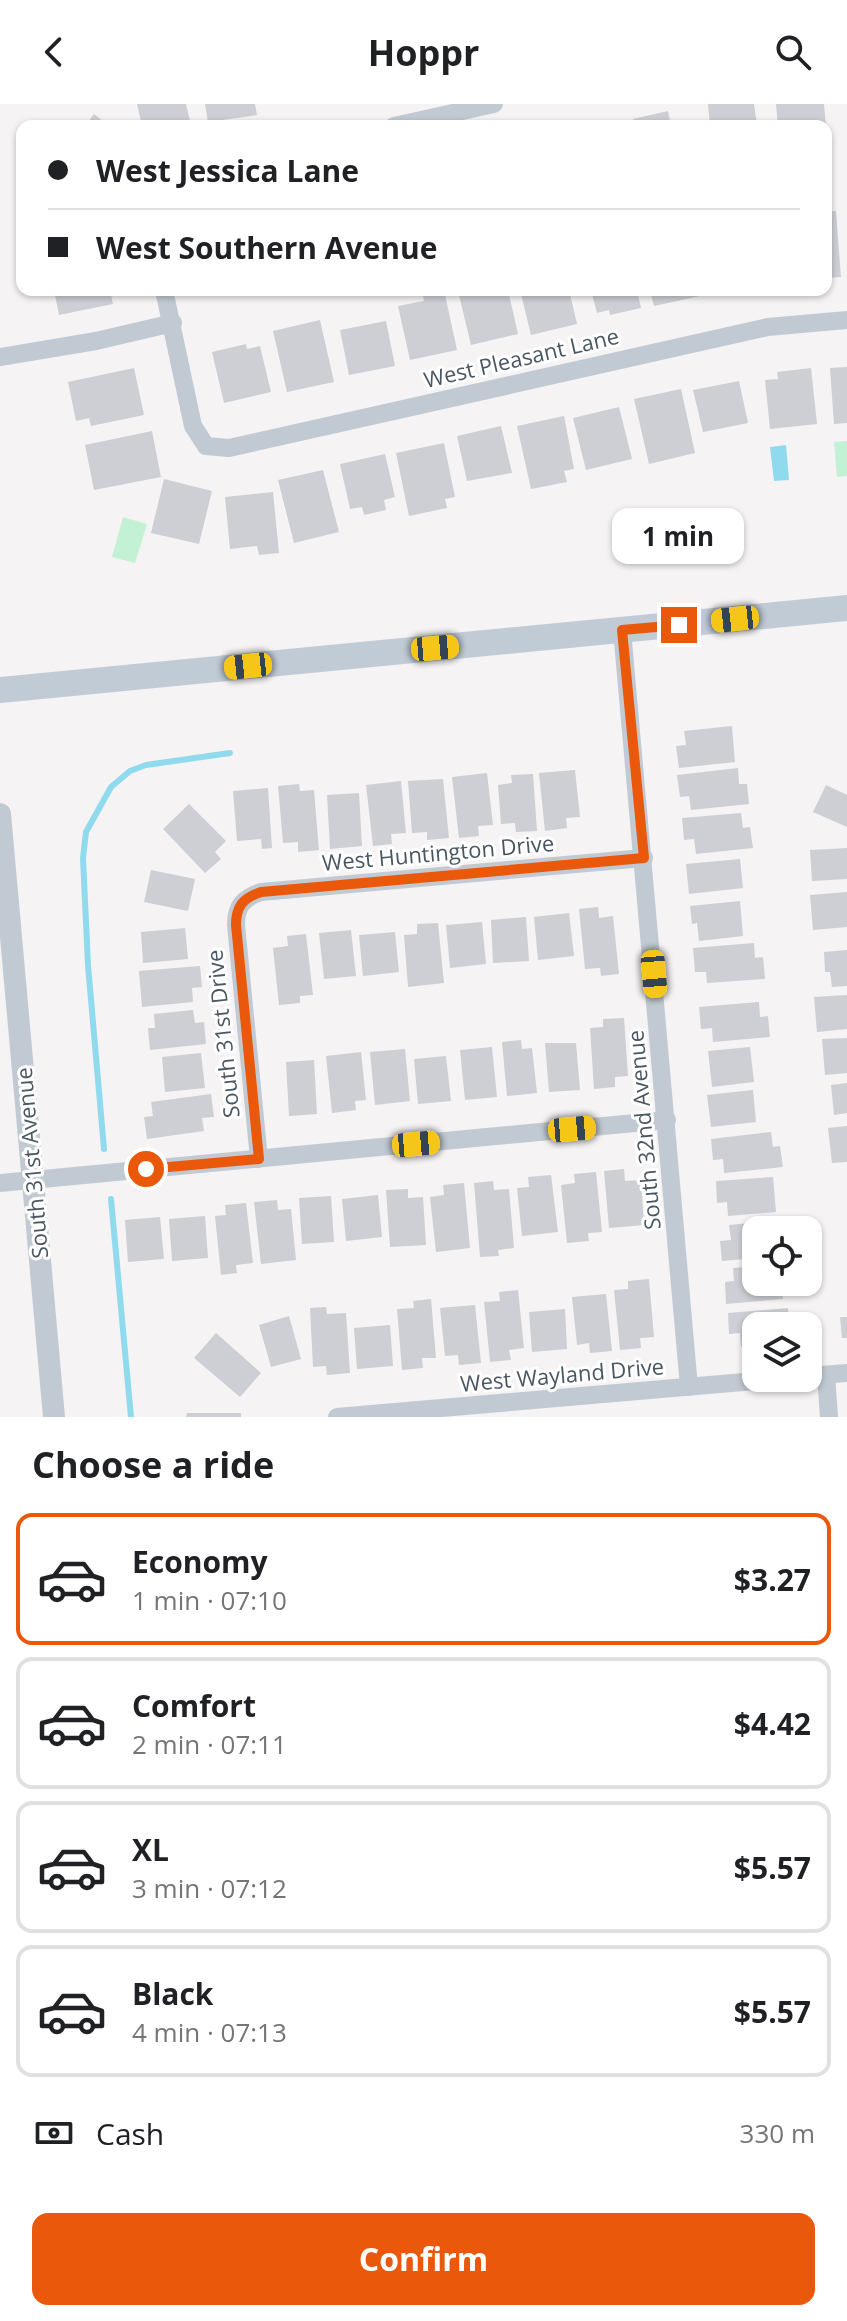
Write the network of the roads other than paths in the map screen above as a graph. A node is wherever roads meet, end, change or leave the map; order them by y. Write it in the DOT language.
graph roads {
  1 [pos="494,104"];
  2 [pos="421,120"];
  3 [pos="166,296"];
  4 [pos="847,320"];
  5 [pos="173,323"];
  6 [pos="0,357"];
  7 [pos="847,608"];
  8 [pos="622,630"];
  9 [pos="0,690"];
  10 [pos="0,814"];
  11 [pos="644,858"];
  12 [pos="239,905"];
  13 [pos="667,1120"];
  14 [pos="259,1159"];
  15 [pos="33,1180"];
  16 [pos="0,1183"];
  17 [pos="847,1373"];
  18 [pos="822,1376"];
  19 [pos="742,1382"];
  20 [pos="689,1387"];
  21 [pos="822,1392"];
  22 [pos="54,1417"];
  23 [pos="337,1417"];
  24 [pos="829,1417"];
  1 -- 2 [label="street"];
  3 -- 5 [label="street"];
  4 -- 5 [label="street, West Pleasant Lane"];
  5 -- 6 [label="street"];
  7 -- 8 [label="main road"];
  8 -- 9 [label="main road"];
  8 -- 11 [label="street, South 32nd Avenue"];
  10 -- 15 [label="street, South 31st Avenue"];
  11 -- 12 [label="street, West Huntington Drive"];
  11 -- 13 [label="street, South 32nd Avenue"];
  12 -- 14 [label="street, South 31st Drive"];
  13 -- 14 [label="street"];
  13 -- 20 [label="street, South 32nd Avenue"];
  14 -- 15 [label="street"];
  15 -- 16 [label="street"];
  15 -- 22 [label="street, South 31st Avenue"];
  17 -- 18 [label="street"];
  19 -- 20 [label="street, West Wayland Drive"];
  20 -- 23 [label="street, West Wayland Drive"];
  21 -- 24 [label="street"];
}
